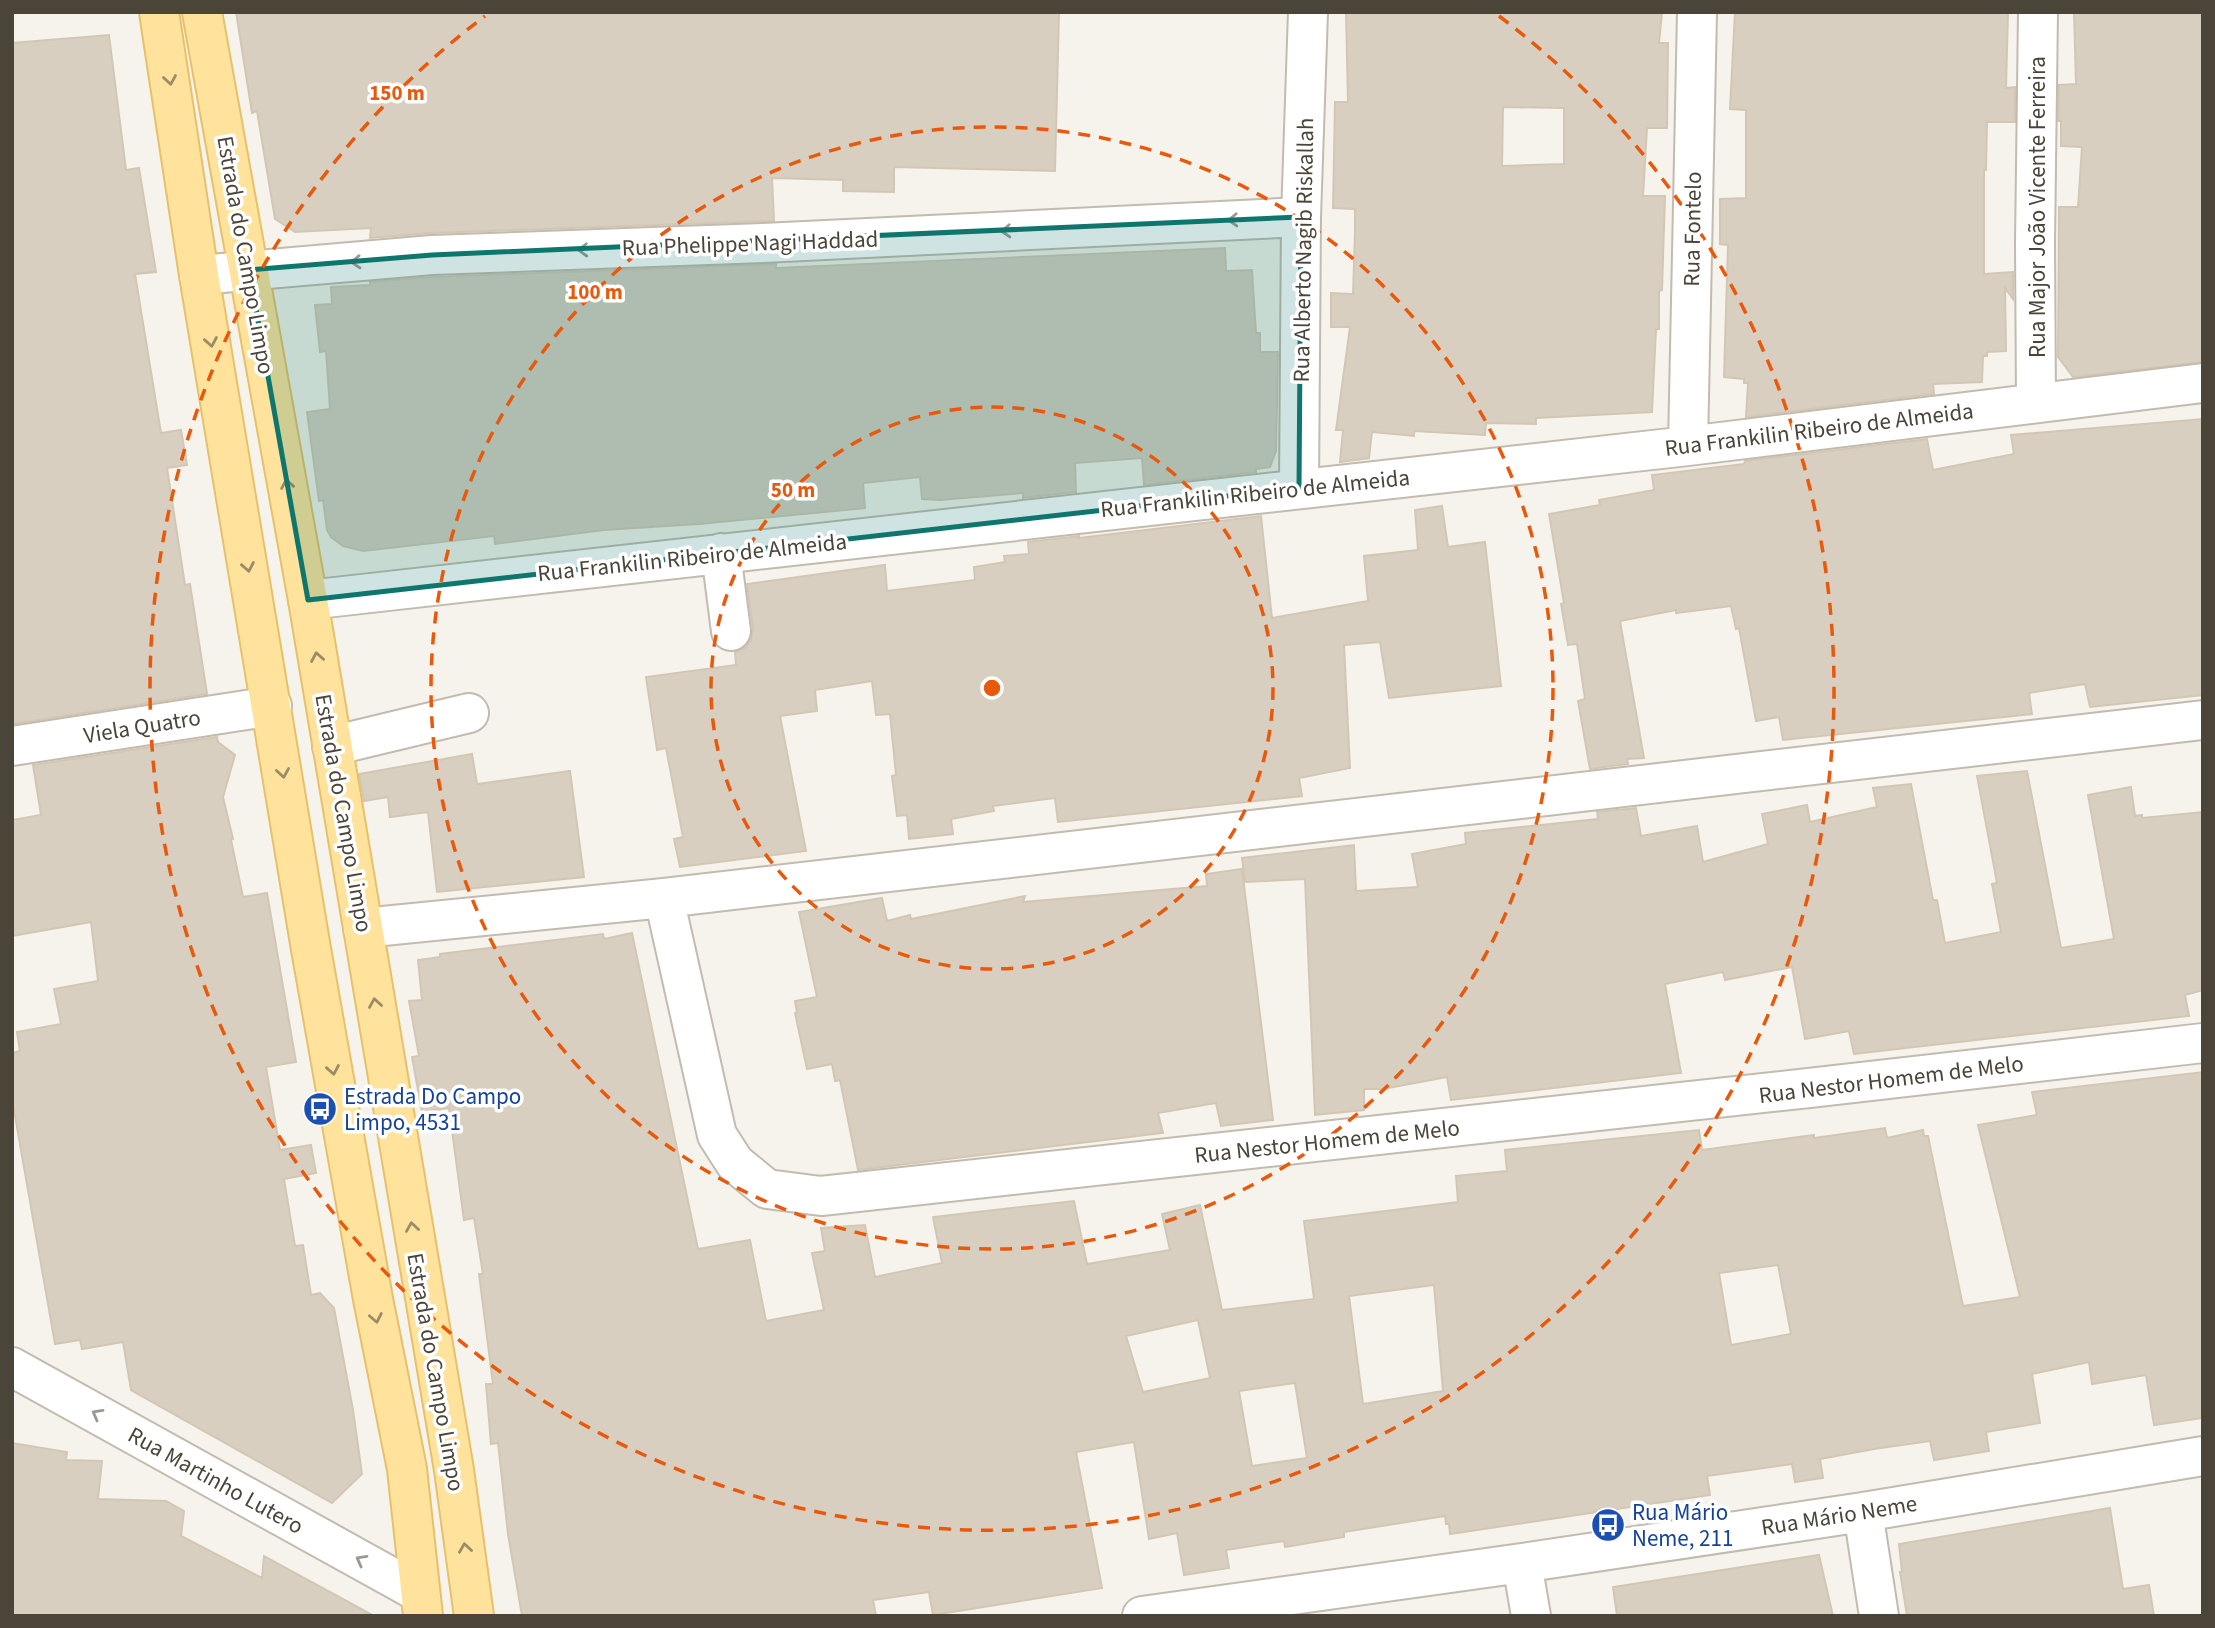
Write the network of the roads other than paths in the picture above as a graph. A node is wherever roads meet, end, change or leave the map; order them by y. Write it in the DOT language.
graph roads {
  1 [pos="159,12"];
  2 [pos="202,12"];
  3 [pos="1308,12"];
  4 [pos="1697,12"];
  5 [pos="2038,12"];
  6 [pos="1301,217"];
  7 [pos="249,270"];
  8 [pos="199,275"];
  9 [pos="2203,383"];
  10 [pos="2036,401"];
  11 [pos="1688,446"];
  12 [pos="1299,488"];
  13 [pos="721,553"];
  14 [pos="308,600"];
  15 [pos="731,631"];
  16 [pos="272,706"];
  17 [pos="469,713"];
  18 [pos="2203,720"];
  19 [pos="12,746"];
  20 [pos="332,746"];
  21 [pos="664,898"];
  22 [pos="363,929"];
  23 [pos="2203,1043"];
  24 [pos="12,1367"];
  25 [pos="2202,1462"];
  26 [pos="1863,1512"];
  27 [pos="1522,1563"];
  28 [pos="422,1604"];
  29 [pos="1180,1613"];
  30 [pos="474,1616"];
  31 [pos="1142,1616"];
  32 [pos="1531,1616"];
  33 [pos="1879,1616"];
  1 -- 8 [label="main road, Estrada do Campo Limpo, one-way"];
  2 -- 7 [label="main road, Estrada do Campo Limpo"];
  3 -- 6 [label="street, Rua Alberto Nagib Riskallah"];
  4 -- 11 [label="street, Rua Fontelo"];
  5 -- 10 [label="street, Rua Major João Vicente Ferreira"];
  6 -- 7 [label="street, Rua Phelippe Nagi Haddad, one-way"];
  6 -- 12 [label="street, Rua Alberto Nagib Riskallah"];
  7 -- 8 [label="street, Rua Phelippe Nagi Haddad"];
  14 -- 7 [label="main road, Estrada do Campo Limpo, one-way"];
  8 -- 16 [label="main road, Estrada do Campo Limpo, one-way"];
  9 -- 10 [label="street, Rua Frankilin Ribeiro de Almeida"];
  10 -- 11 [label="street, Rua Frankilin Ribeiro de Almeida"];
  11 -- 12 [label="street, Rua Frankilin Ribeiro de Almeida"];
  12 -- 13 [label="street, Rua Frankilin Ribeiro de Almeida"];
  13 -- 14 [label="street, Rua Frankilin Ribeiro de Almeida"];
  13 -- 15 [label="street"];
  20 -- 14 [label="main road, Estrada do Campo Limpo, one-way"];
  16 -- 19 [label="street, Viela Quatro"];
  16 -- 28 [label="main road, Estrada do Campo Limpo, one-way"];
  17 -- 20 [label="street"];
  18 -- 21 [label="street"];
  20 -- 22 [label="main road, Estrada do Campo Limpo"];
  21 -- 22 [label="street"];
  21 -- 23 [label="street, Rua Nestor Homem de Melo"];
  30 -- 22 [label="main road, Estrada do Campo Limpo, one-way"];
  28 -- 24 [label="street, Rua Martinho Lutero, one-way"];
  25 -- 26 [label="street, Rua Mário Neme"];
  26 -- 27 [label="street, Rua Mário Neme"];
  26 -- 33 [label="street"];
  27 -- 29 [label="street, Rua Mário Neme"];
  27 -- 32 [label="street"];
  29 -- 31 [label="street, Rua Mário Neme"];
}
